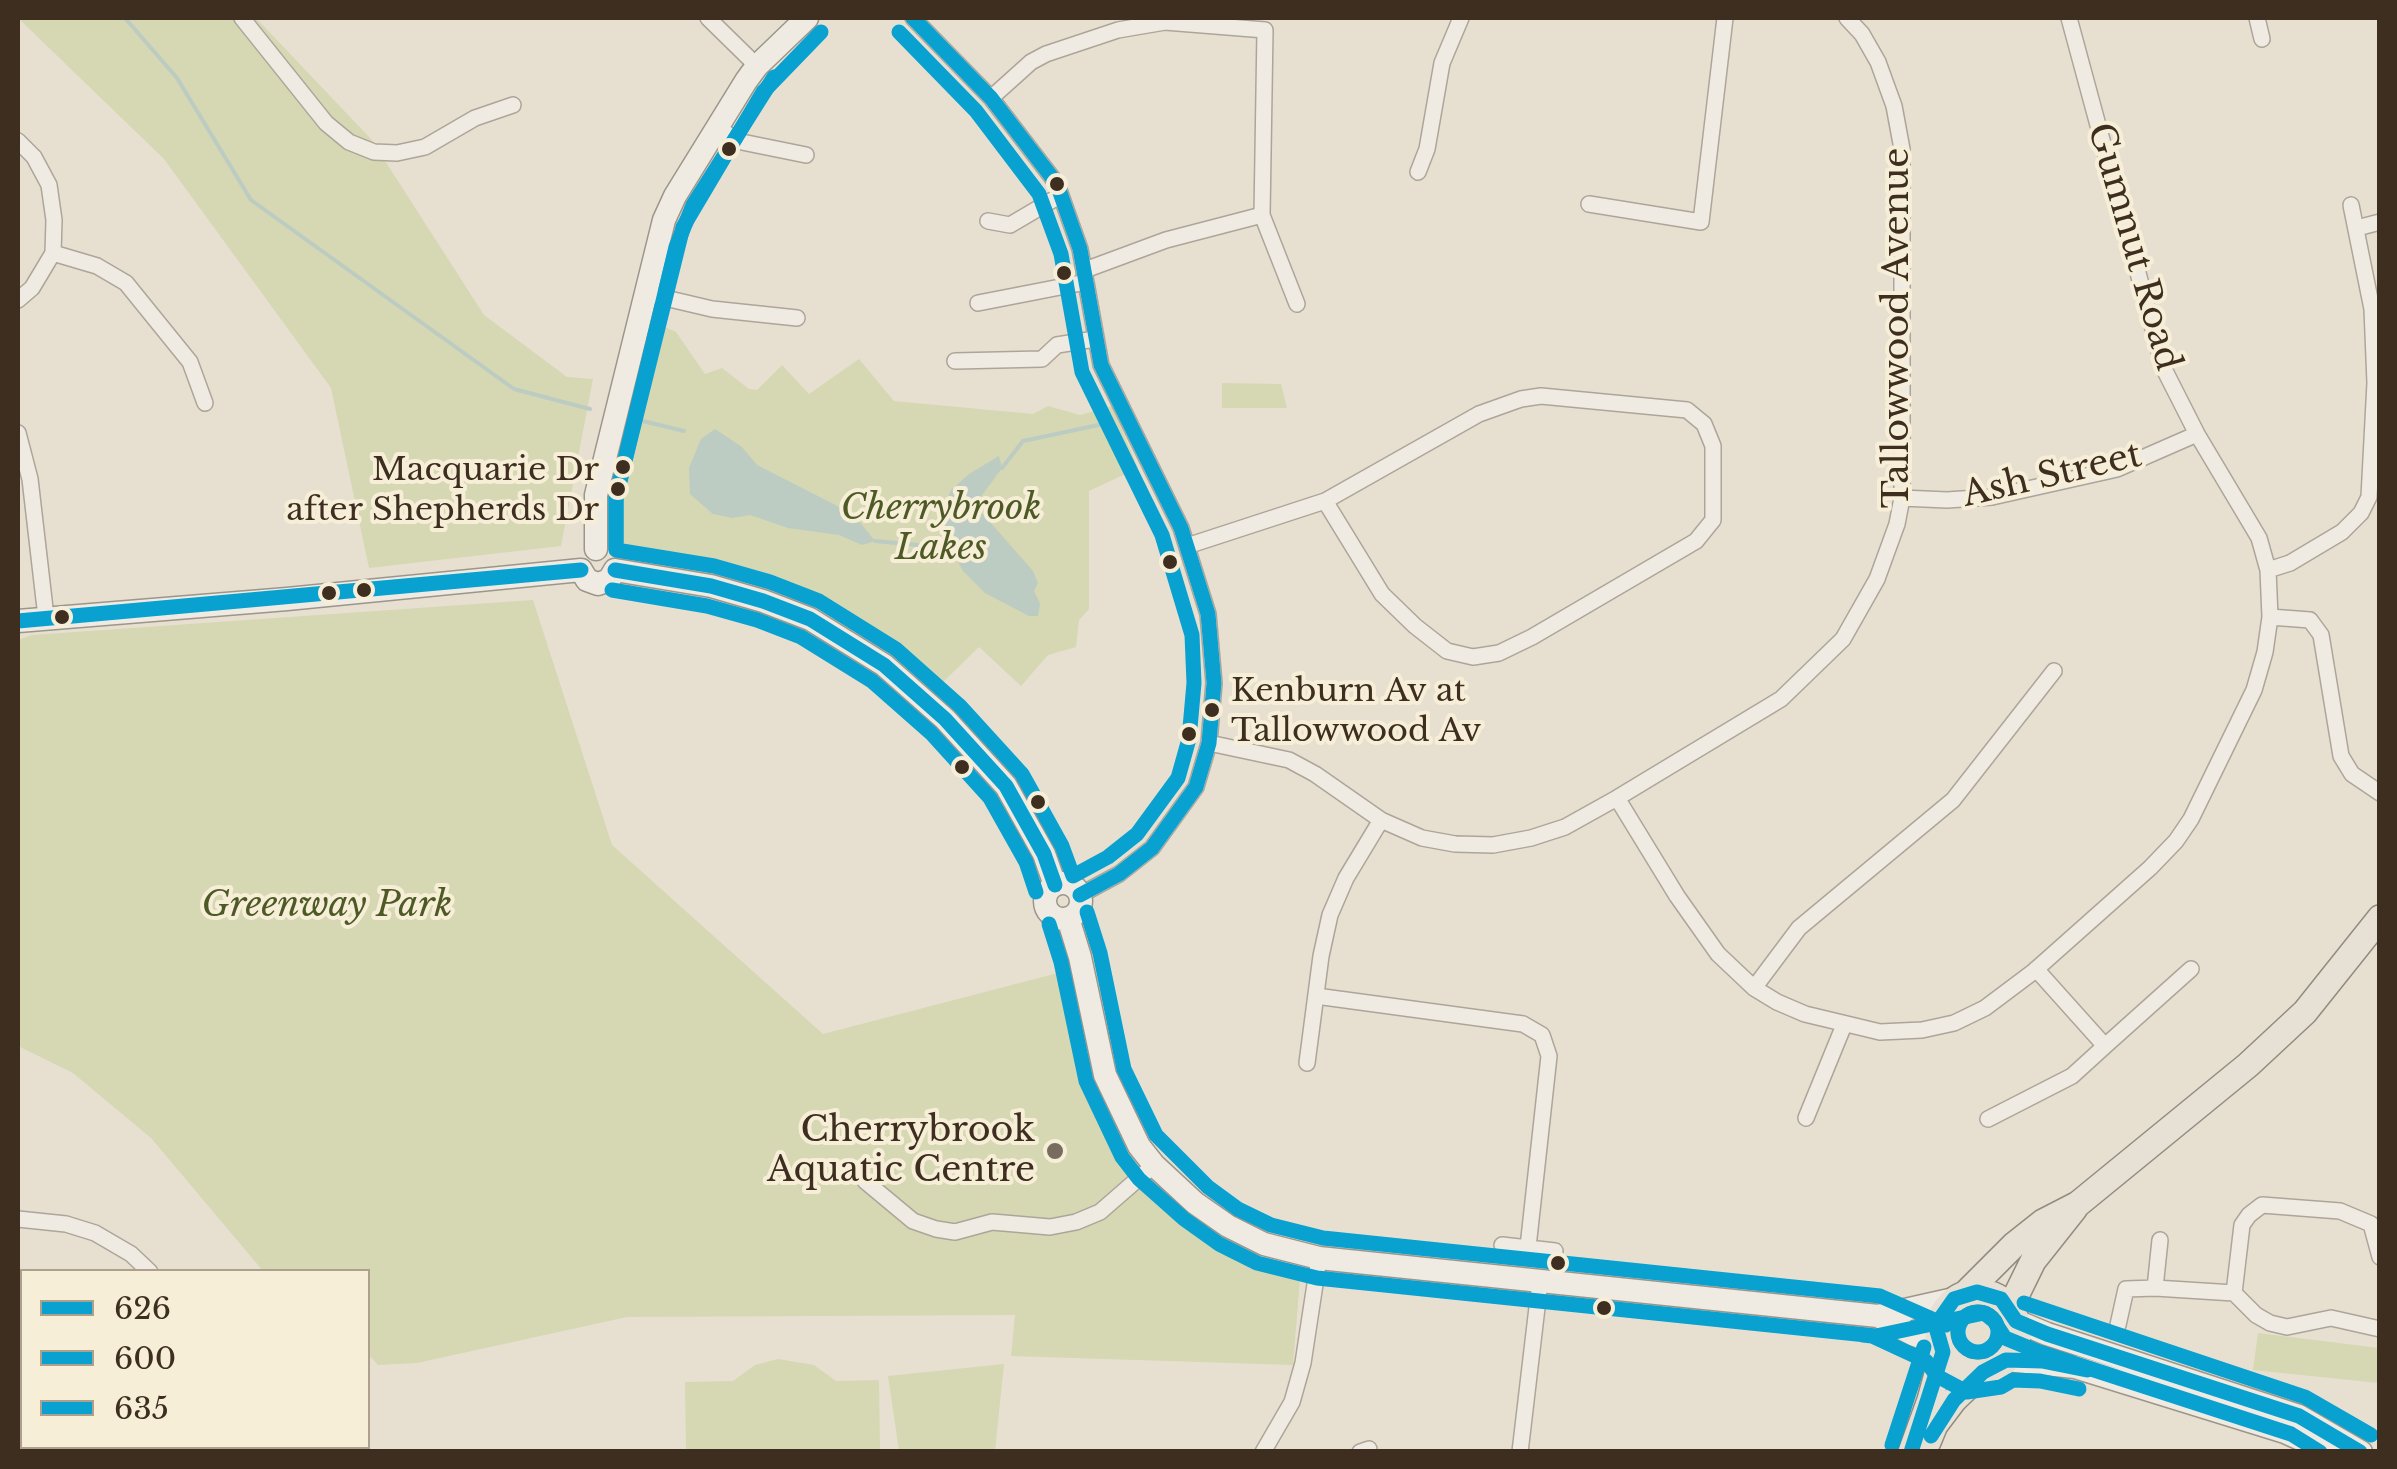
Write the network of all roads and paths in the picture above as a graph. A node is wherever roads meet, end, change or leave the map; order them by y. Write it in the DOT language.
graph roads {
  1 [pos="242,18"];
  2 [pos="708,18"];
  3 [pos="808,18"];
  4 [pos="912,18"];
  5 [pos="1461,18"];
  6 [pos="1724,18"];
  7 [pos="1847,18"];
  8 [pos="2069,18"];
  9 [pos="2257,18"];
  10 [pos="2262,40"];
  11 [pos="757,66"];
  12 [pos="991,98"];
  13 [pos="513,104"];
  14 [pos="718,127"];
  15 [pos="18,141"];
  16 [pos="806,155"];
  17 [pos="1418,172"];
  18 [pos="1061,194"];
  19 [pos="1589,204"];
  20 [pos="2351,205"];
  21 [pos="1262,215"];
  22 [pos="988,221"];
  23 [pos="2380,222"];
  24 [pos="2357,228"];
  25 [pos="53,253"];
  26 [pos="1086,276"];
  27 [pos="644,294"];
  28 [pos="18,300"];
  29 [pos="978,303"];
  30 [pos="1297,304"];
  31 [pos="797,318"];
  32 [pos="1096,340"];
  33 [pos="955,361"];
  34 [pos="205,403"];
  35 [pos="18,434"];
  36 [pos="2197,434"];
  37 [pos="1902,498"];
  38 [pos="1325,500"];
  39 [pos="2373,505"];
  40 [pos="1187,546"];
  41 [pos="596,549"];
  42 [pos="581,570"];
  43 [pos="615,570"];
  44 [pos="2268,570"];
  45 [pos="46,617"];
  46 [pos="2270,618"];
  47 [pos="18,620"];
  48 [pos="2054,671"];
  49 [pos="1209,743"];
  50 [pos="2380,793"];
  51 [pos="1617,798"];
  52 [pos="1381,820"];
  53 [pos="1055,885"];
  54 [pos="1080,895"];
  55 [pos="1068,918"];
  56 [pos="2380,918"];
  57 [pos="2036,969"];
  58 [pos="2191,969"];
  59 [pos="1754,988"];
  60 [pos="1316,996"];
  61 [pos="1844,1025"];
  62 [pos="2105,1046"];
  63 [pos="1308,1064"];
  64 [pos="1806,1118"];
  65 [pos="1988,1118"];
  66 [pos="1154,1165"];
  67 [pos="866,1181"];
  68 [pos="2078,1204"];
  69 [pos="18,1219"];
  70 [pos="2160,1240"];
  71 [pos="1502,1245"];
  72 [pos="1528,1247"];
  73 [pos="1556,1251"];
  74 [pos="2380,1257"];
  75 [pos="1319,1258"];
  76 [pos="147,1269"];
  77 [pos="1540,1282"];
  78 [pos="2154,1288"];
  79 [pos="2234,1292"];
  80 [pos="1960,1296"];
  81 [pos="2013,1314"];
  82 [pos="1878,1316"];
  83 [pos="2118,1325"];
  84 [pos="2380,1329"];
  85 [pos="1941,1348"];
  86 [pos="2006,1360"];
  87 [pos="1983,1372"];
  88 [pos="1267,1450"];
  89 [pos="1520,1452"];
  90 [pos="1910,1452"];
  91 [pos="1924,1452"];
  92 [pos="2329,1452"];
  93 [pos="2361,1452"];
  1 -- 13 [label="street"];
  2 -- 11 [label="street"];
  3 -- 11 [label="main road"];
  4 -- 12 [label="street"];
  5 -- 17 [label="street"];
  6 -- 19 [label="street"];
  7 -- 37 [label="street, Tallowwood Avenue"];
  8 -- 36 [label="street, Gumnut Road"];
  9 -- 10 [label="street"];
  11 -- 14 [label="main road"];
  12 -- 18 [label="street"];
  12 -- 21 [label="street"];
  14 -- 16 [label="street"];
  14 -- 27 [label="main road"];
  15 -- 25 [label="street"];
  18 -- 22 [label="street"];
  18 -- 26 [label="street"];
  20 -- 24 [label="street"];
  21 -- 26 [label="street"];
  21 -- 30 [label="street"];
  23 -- 24 [label="street"];
  24 -- 39 [label="street"];
  25 -- 28 [label="street"];
  25 -- 34 [label="street"];
  26 -- 29 [label="street"];
  26 -- 32 [label="street"];
  27 -- 31 [label="street"];
  27 -- 41 [label="main road"];
  32 -- 33 [label="street"];
  32 -- 40 [label="street"];
  35 -- 45 [label="street"];
  36 -- 37 [label="street, Ash Street"];
  36 -- 44 [label="street, Gumnut Road"];
  37 -- 51 [label="street, Tallowwood Avenue"];
  38 -- 38 [label="street"];
  38 -- 40 [label="street"];
  39 -- 44 [label="street"];
  40 -- 49 [label="street"];
  41 -- 42 [label="main road"];
  41 -- 43 [label="main road"];
  42 -- 43 [label="main road"];
  42 -- 45 [label="main road"];
  43 -- 53 [label="main road"];
  44 -- 46 [label="street, Gumnut Road"];
  45 -- 47 [label="main road"];
  46 -- 50 [label="street"];
  46 -- 57 [label="street, Gumnut Road"];
  48 -- 59 [label="street"];
  49 -- 52 [label="street, Tallowwood Avenue"];
  49 -- 54 [label="street"];
  51 -- 52 [label="street, Tallowwood Avenue"];
  51 -- 59 [label="street, Gumnut Road"];
  52 -- 60 [label="street"];
  53 -- 54 [label="main road"];
  53 -- 55 [label="main road"];
  54 -- 55 [label="main road"];
  55 -- 66 [label="main road"];
  56 -- 68 [label="main road"];
  57 -- 61 [label="street, Gumnut Road"];
  57 -- 62 [label="street"];
  58 -- 62 [label="street"];
  59 -- 61 [label="street, Gumnut Road"];
  60 -- 63 [label="street"];
  60 -- 72 [label="street"];
  61 -- 64 [label="street"];
  62 -- 65 [label="street"];
  66 -- 67 [label="street"];
  66 -- 75 [label="main road"];
  68 -- 80 [label="main road"];
  68 -- 81 [label="main road"];
  69 -- 76 [label="street"];
  70 -- 78 [label="street"];
  71 -- 72 [label="street"];
  72 -- 73 [label="street"];
  74 -- 79 [label="street"];
  75 -- 77 [label="main road"];
  75 -- 88 [label="street"];
  77 -- 82 [label="main road"];
  77 -- 89 [label="street"];
  78 -- 79 [label="street"];
  78 -- 83 [label="street"];
  79 -- 84 [label="street"];
  80 -- 81 [label="main road"];
  80 -- 82 [label="main road"];
  80 -- 85 [label="main road"];
  81 -- 86 [label="main road"];
  81 -- 93 [label="main road"];
  82 -- 85 [label="main road"];
  85 -- 87 [label="main road"];
  85 -- 90 [label="main road"];
  86 -- 87 [label="main road"];
  86 -- 92 [label="main road"];
  87 -- 91 [label="main road"];
}
